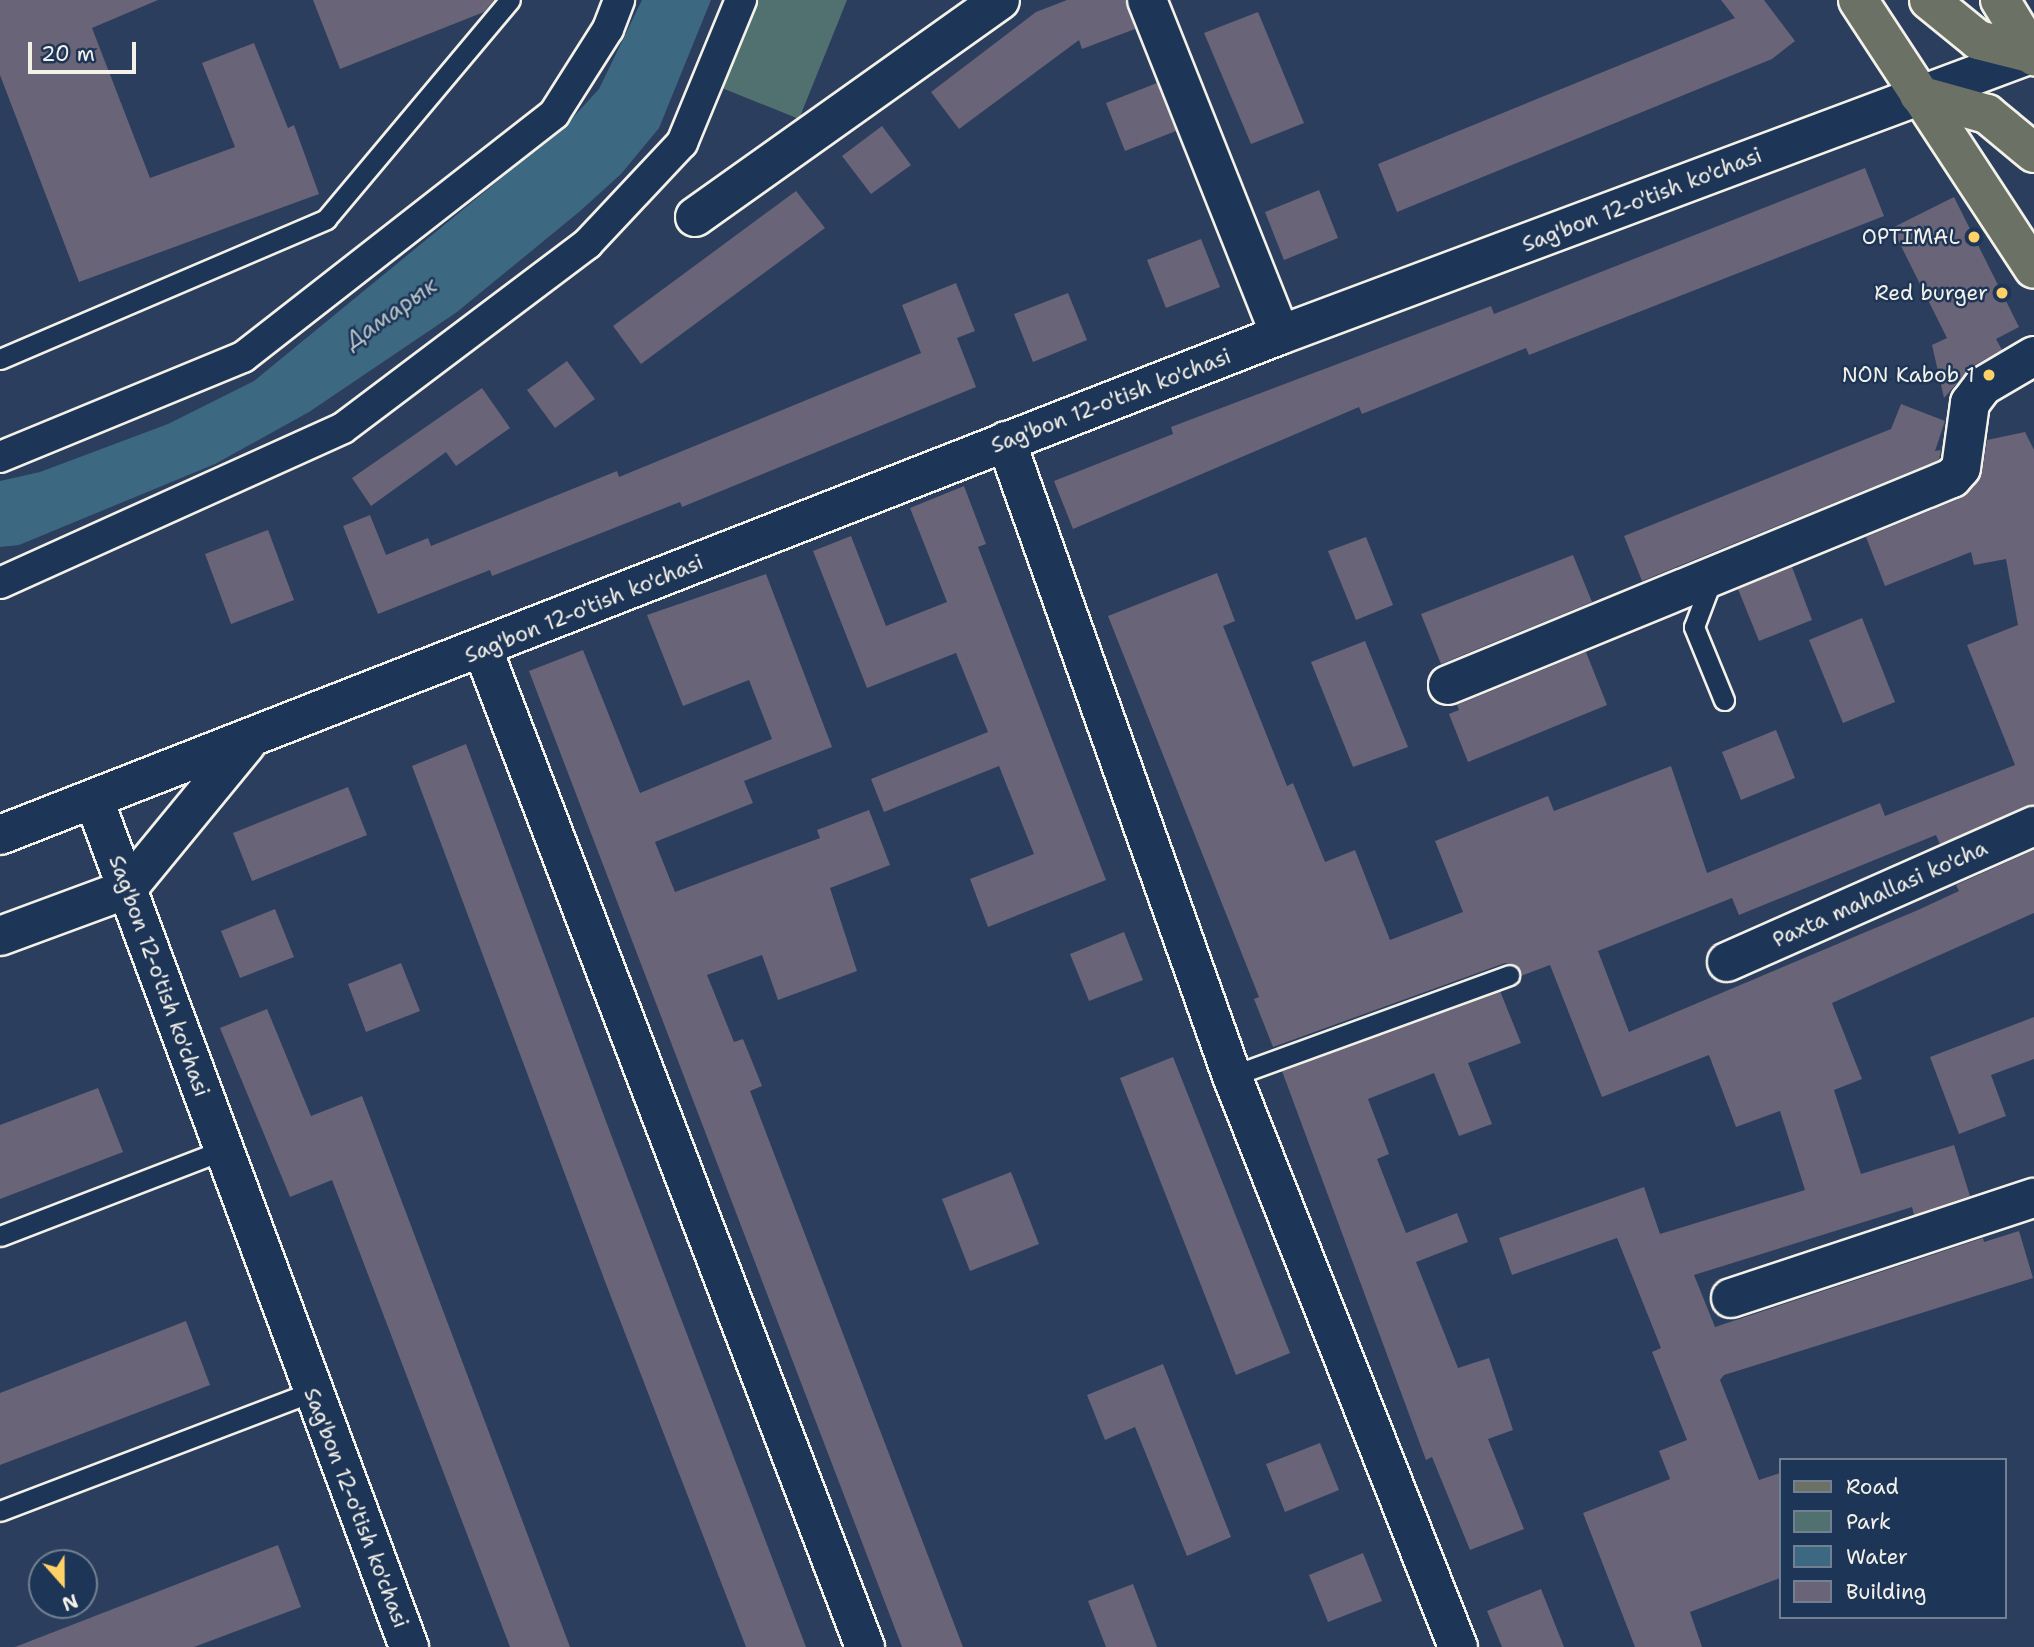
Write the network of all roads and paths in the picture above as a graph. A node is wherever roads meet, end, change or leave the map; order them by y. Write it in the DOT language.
graph roads {
  1 [pos="510,0"];
  2 [pos="620,0"];
  3 [pos="741,0"];
  4 [pos="1000,0"];
  5 [pos="1147,0"];
  6 [pos="1858,0"];
  7 [pos="1929,0"];
  8 [pos="2000,0"];
  9 [pos="2034,54"];
  10 [pos="1919,95"];
  11 [pos="2034,153"];
  12 [pos="695,217"];
  13 [pos="2034,269"];
  14 [pos="1280,335"];
  15 [pos="2034,356"];
  16 [pos="0,359"];
  17 [pos="1006,441"];
  18 [pos="0,457"];
  19 [pos="2,577"];
  20 [pos="1713,579"];
  21 [pos="483,650"];
  22 [pos="1448,685"];
  23 [pos="1724,700"];
  24 [pos="250,740"];
  25 [pos="94,800"];
  26 [pos="2034,826"];
  27 [pos="0,835"];
  28 [pos="127,888"];
  29 [pos="0,936"];
  30 [pos="1727,962"];
  31 [pos="1509,975"];
  32 [pos="1232,1076"];
  33 [pos="223,1150"];
  34 [pos="2034,1198"];
  35 [pos="0,1236"];
  36 [pos="1731,1298"];
  37 [pos="312,1392"];
  38 [pos="0,1511"];
  39 [pos="409,1647"];
  40 [pos="865,1647"];
  41 [pos="1458,1647"];
  1 -- 16 [label="lane"];
  2 -- 18 [label="street"];
  3 -- 19 [label="street"];
  4 -- 12 [label="street"];
  5 -- 14 [label="street"];
  6 -- 10 [label="main road"];
  7 -- 9 [label="main road"];
  8 -- 9 [label="main road"];
  9 -- 10 [label="street, Sag'bon 12-o'tish ko'chasi"];
  10 -- 11 [label="main road"];
  10 -- 13 [label="main road"];
  10 -- 14 [label="street, Sag'bon 12-o'tish ko'chasi"];
  14 -- 17 [label="street, Sag'bon 12-o'tish ko'chasi"];
  15 -- 20 [label="street"];
  17 -- 21 [label="street, Sag'bon 12-o'tish ko'chasi"];
  17 -- 32 [label="street"];
  20 -- 22 [label="street"];
  20 -- 23 [label="lane"];
  21 -- 24 [label="street, Sag'bon 12-o'tish ko'chasi"];
  21 -- 40 [label="street"];
  24 -- 25 [label="street, Sag'bon 12-o'tish ko'chasi"];
  24 -- 28 [label="street"];
  25 -- 27 [label="street"];
  25 -- 28 [label="street, Sag'bon 12-o'tish ko'chasi"];
  26 -- 30 [label="street, Paxta mahallasi ko'cha"];
  28 -- 29 [label="street"];
  28 -- 33 [label="street, Sag'bon 12-o'tish ko'chasi"];
  31 -- 32 [label="lane"];
  32 -- 41 [label="street"];
  33 -- 35 [label="lane"];
  33 -- 37 [label="street, Sag'bon 12-o'tish ko'chasi"];
  34 -- 36 [label="street"];
  37 -- 38 [label="lane"];
  37 -- 39 [label="street, Sag'bon 12-o'tish ko'chasi"];
}
